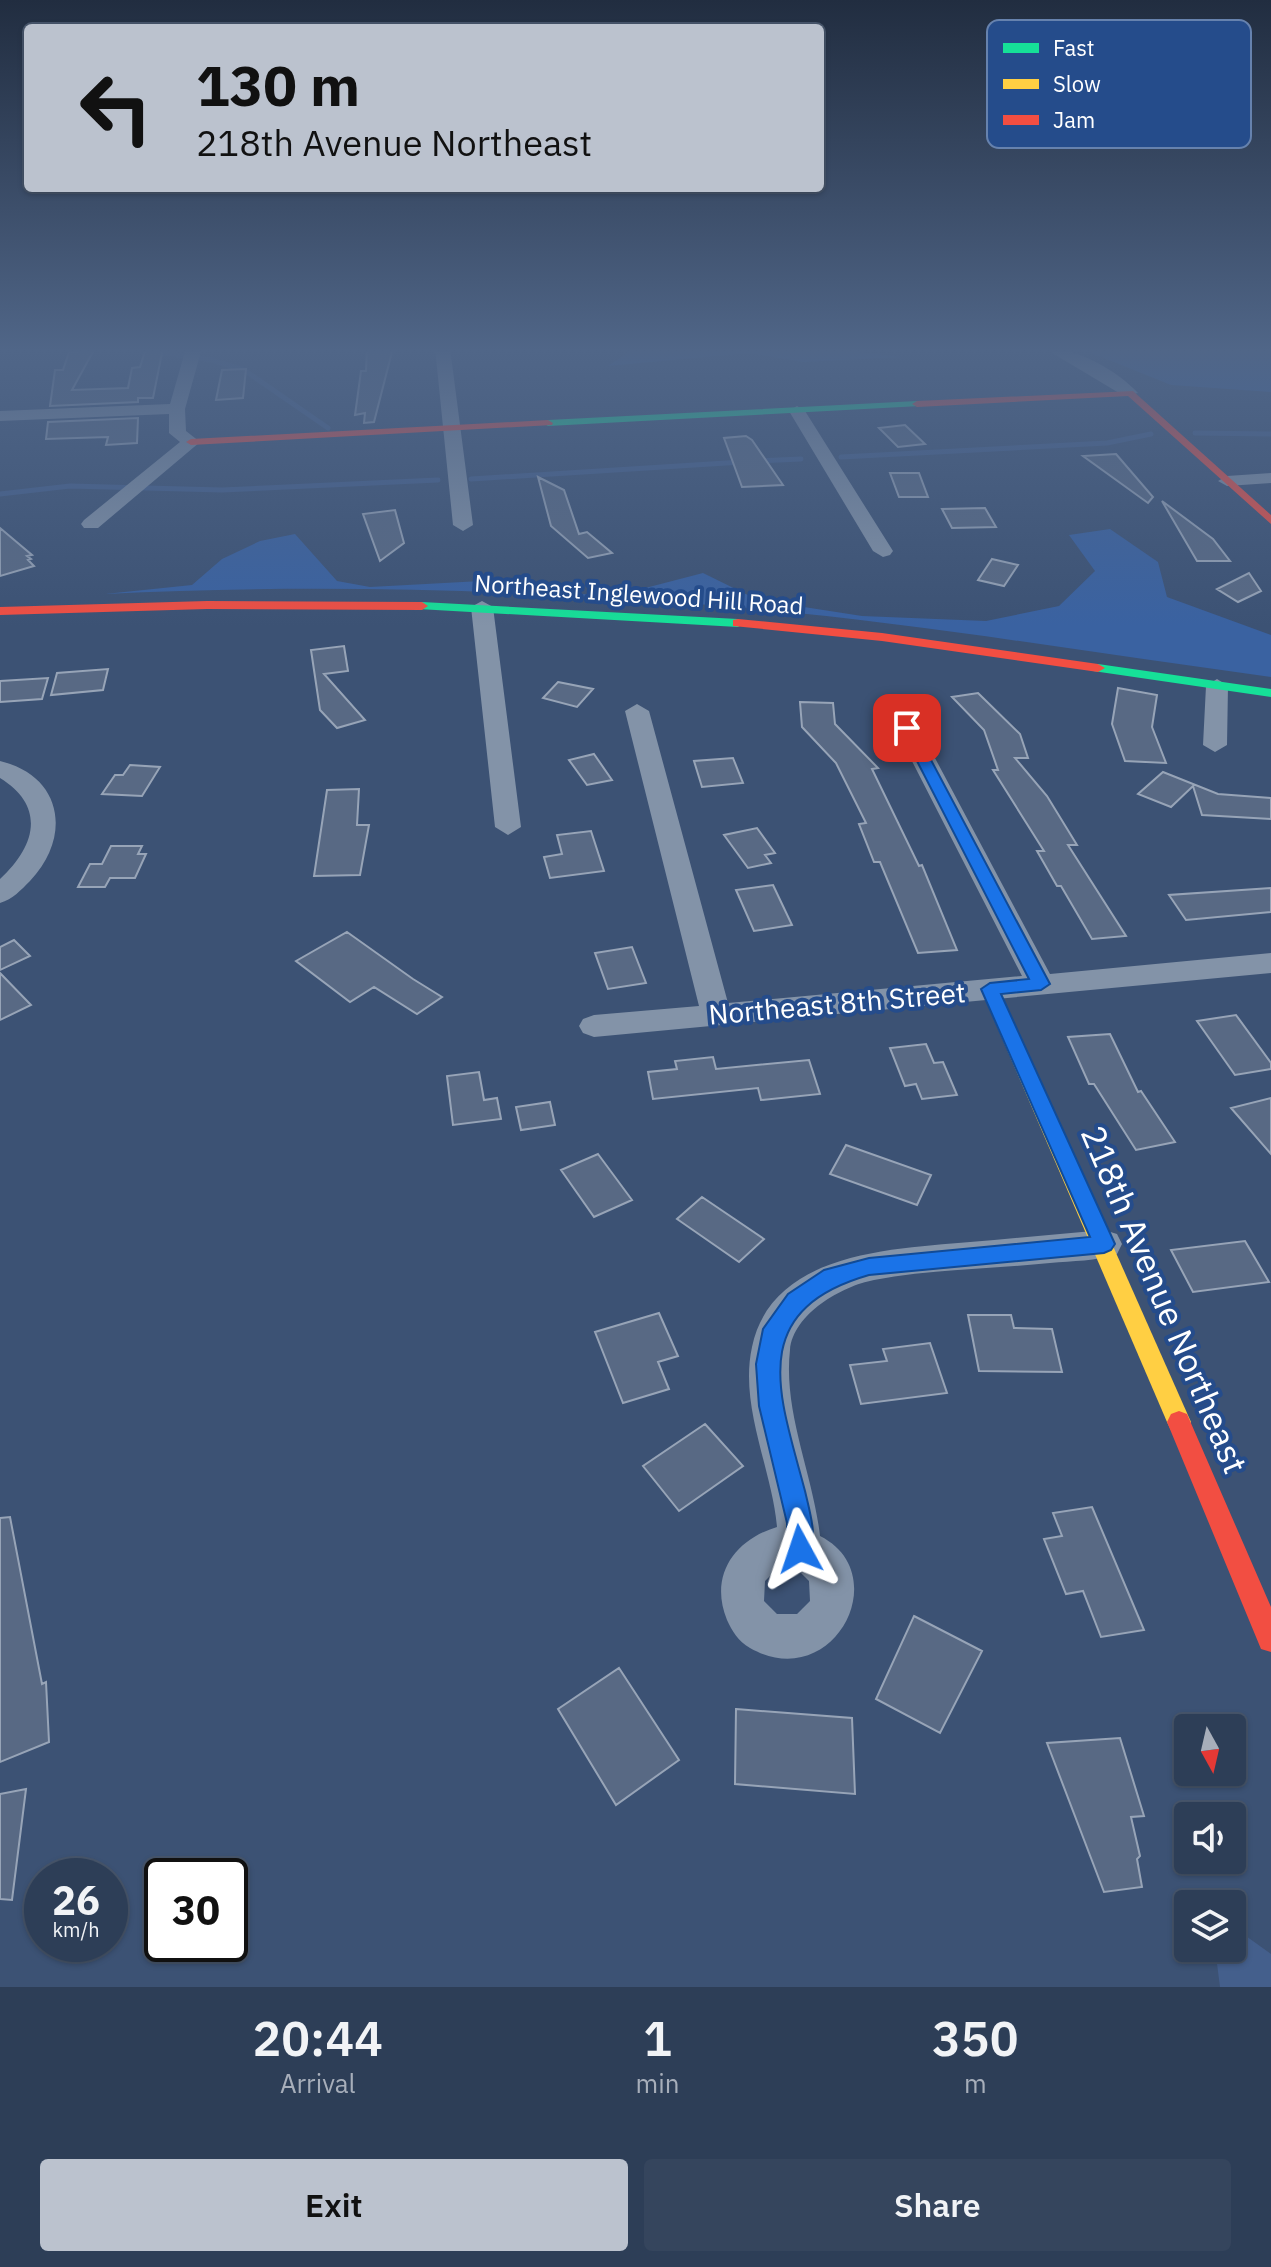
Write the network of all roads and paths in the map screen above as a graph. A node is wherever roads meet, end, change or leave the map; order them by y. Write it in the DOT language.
graph roads {
  1 [pos="216,441"];
  2 [pos="451,441"];
  3 [pos="815,441"];
  4 [pos="1183,441"];
  5 [pos="191,442"];
  6 [pos="1271,478"];
  7 [pos="1227,481"];
  8 [pos="1271,521"];
  9 [pos="91,524"];
  10 [pos="463,525"];
  11 [pos="883,551"];
  12 [pos="482,607"];
  13 [pos="0,611"];
  14 [pos="1217,686"];
  15 [pos="1271,693"];
  16 [pos="637,711"];
  17 [pos="907,728"];
  18 [pos="1215,745"];
  19 [pos="0,768"];
  20 [pos="508,827"];
  21 [pos="0,894"];
  22 [pos="1271,963"];
  23 [pos="1041,984"];
  24 [pos="990,989"];
  25 [pos="716,1014"];
  26 [pos="594,1026"];
  27 [pos="1104,1244"];
  28 [pos="800,1549"];
  29 [pos="1271,1639"];
  1 -- 5 [label="street"];
  2 -- 10 [label="street"];
  3 -- 11 [label="street"];
  4 -- 7 [label="street"];
  5 -- 9 [label="street"];
  6 -- 7 [label="street"];
  7 -- 8 [label="street"];
  12 -- 13 [label="street, Northeast Inglewood Hill Road"];
  12 -- 14 [label="street, Northeast Inglewood Hill Road"];
  12 -- 20 [label="street"];
  14 -- 15 [label="street, Northeast Inglewood Hill Road"];
  14 -- 18 [label="street"];
  16 -- 25 [label="street"];
  17 -- 23 [label="street"];
  19 -- 21 [label="street"];
  22 -- 23 [label="street, Northeast 8th Street"];
  23 -- 24 [label="street, Northeast 8th Street"];
  24 -- 25 [label="street, Northeast 8th Street"];
  24 -- 27 [label="street, 218th Avenue Northeast"];
  25 -- 26 [label="street, Northeast 8th Street"];
  27 -- 28 [label="street"];
  27 -- 29 [label="street, 218th Avenue Northeast"];
}
